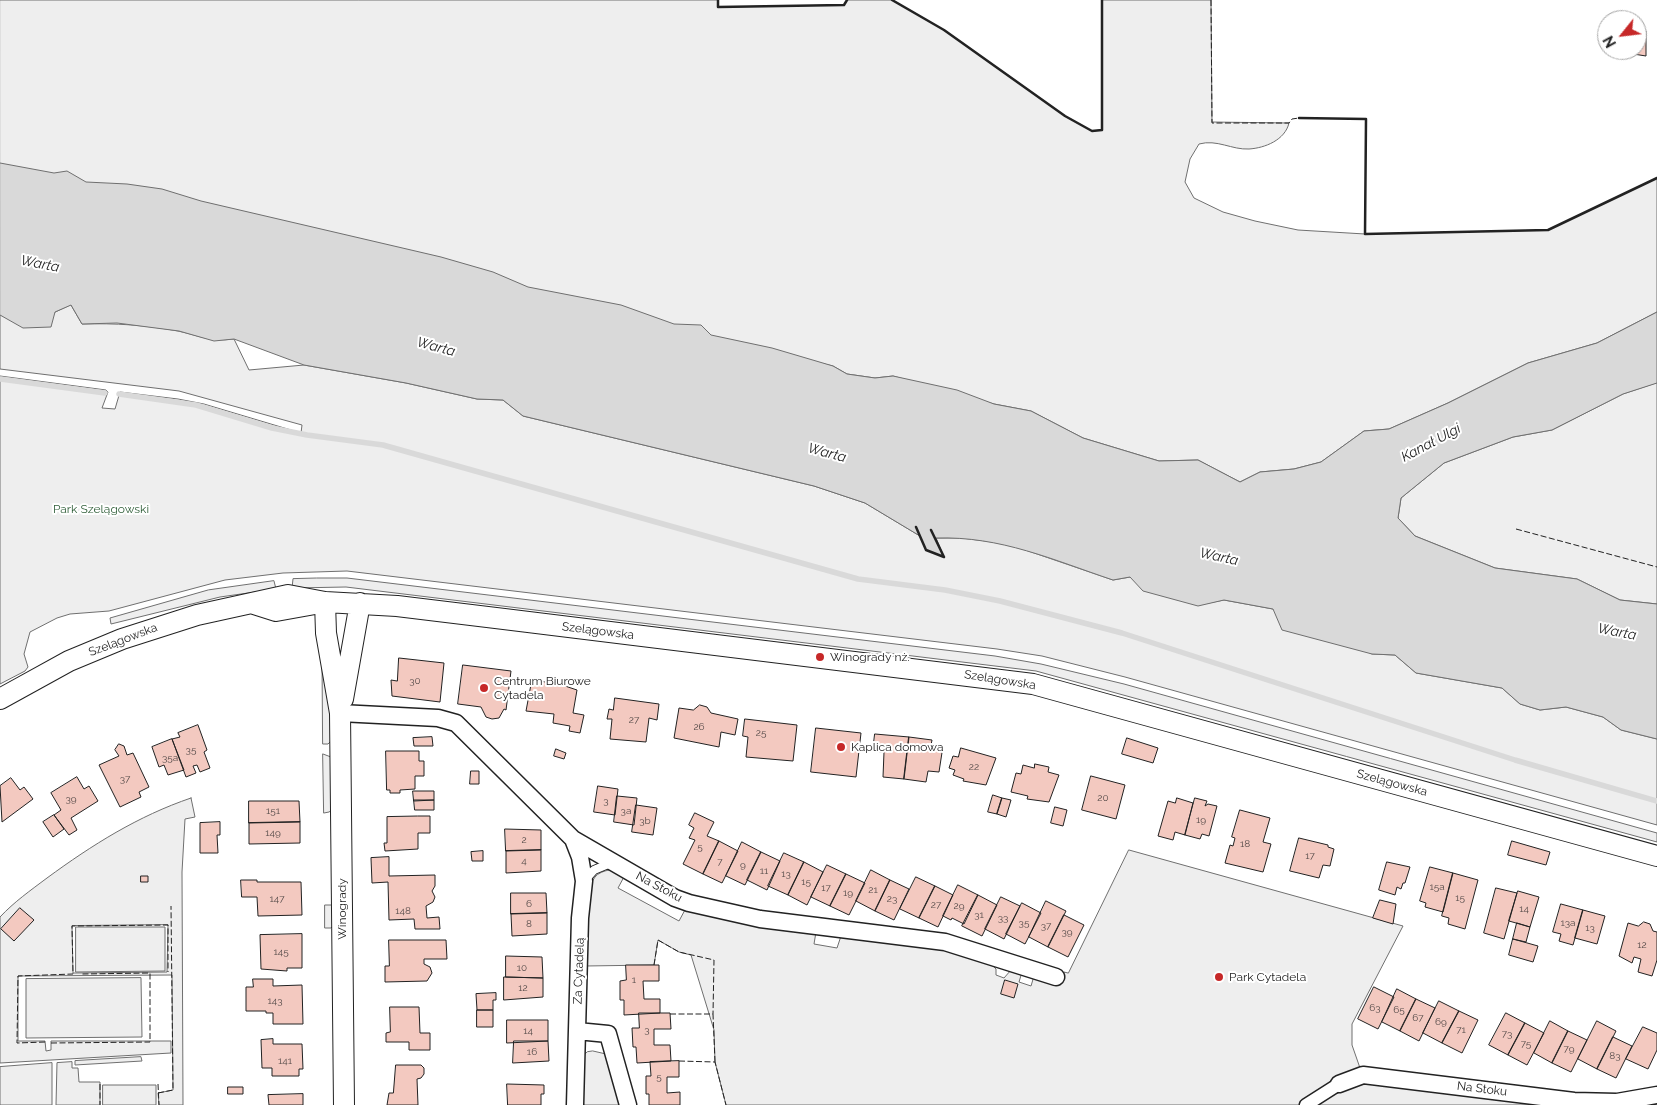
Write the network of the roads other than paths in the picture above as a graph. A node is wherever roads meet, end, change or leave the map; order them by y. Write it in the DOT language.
graph roads {
  1 [pos="325,602"];
  2 [pos="360,603"];
  3 [pos="0,699"];
  4 [pos="340,713"];
  5 [pos="573,839"];
  6 [pos="1657,856"];
  7 [pos="614,862"];
  8 [pos="584,881"];
  9 [pos="1056,978"];
  10 [pos="577,1031"];
  11 [pos="1339,1084"];
  12 [pos="1657,1095"];
  13 [pos="344,1105"];
  14 [pos="575,1105"];
  15 [pos="628,1105"];
  16 [pos="1306,1105"];
  1 -- 2 [label="street, Szelągowska"];
  1 -- 3 [label="street, Szelągowska"];
  1 -- 4 [label="street, Winogrady"];
  2 -- 4 [label="street, Winogrady"];
  2 -- 6 [label="street, Szelągowska"];
  4 -- 5 [label="street, Na Stoku"];
  4 -- 13 [label="street, Winogrady"];
  5 -- 7 [label="street, Na Stoku"];
  5 -- 8 [label="street, Za Cytadelą"];
  7 -- 8 [label="lane"];
  7 -- 9 [label="street, Na Stoku"];
  8 -- 10 [label="street, Za Cytadelą"];
  10 -- 14 [label="street, Za Cytadelą"];
  10 -- 15 [label="street"];
  11 -- 12 [label="street, Na Stoku"];
  11 -- 16 [label="street"];
}
